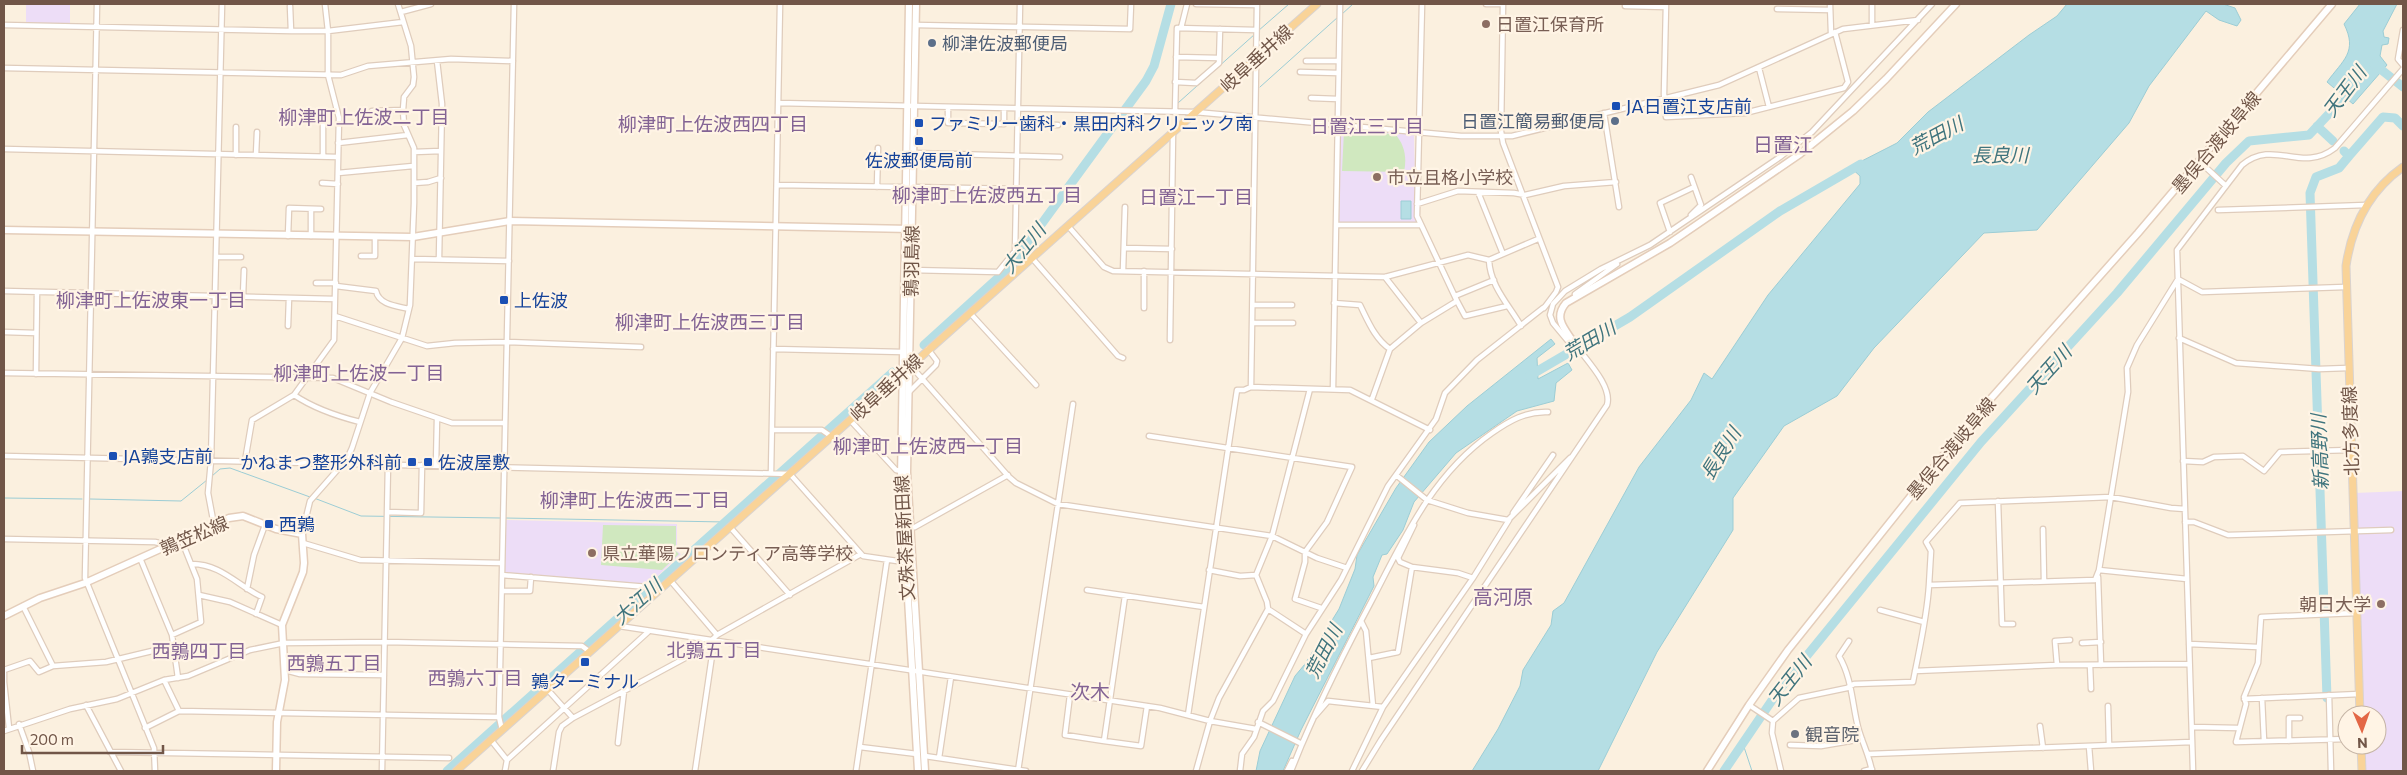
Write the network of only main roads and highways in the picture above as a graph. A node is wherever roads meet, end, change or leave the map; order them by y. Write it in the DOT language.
graph roads {
  1 [pos="910,4"];
  2 [pos="916,4"];
  3 [pos="1317,4"];
  4 [pos="1956,4"];
  5 [pos="2332,4"];
  6 [pos="911,107"];
  7 [pos="2403,167"];
  8 [pos="909,187"];
  9 [pos="908,229"];
  10 [pos="4,230"];
  11 [pos="1572,340"];
  12 [pos="907,369"];
  13 [pos="4,616"];
  14 [pos="915,672"];
  15 [pos="2360,705"];
  16 [pos="2362,755"];
  17 [pos="276,771"];
  18 [pos="456,771"];
  19 [pos="918,771"];
  20 [pos="925,771"];
  21 [pos="1707,771"];
  22 [pos="2362,771"];
  1 -- 6 [label="main road"];
  2 -- 6 [label="main road, 鶉羽島線"];
  3 -- 12 [label="main road, 岐阜垂井線"];
  4 -- 11 [label="main road"];
  5 -- 21 [label="main road, 墨俣合渡岐阜線"];
  6 -- 8 [label="main road"];
  6 -- 8 [label="main road, 鶉羽島線"];
  7 -- 15 [label="main road, 北方多度線"];
  8 -- 9 [label="main road, 鶉羽島線"];
  9 -- 10 [label="main road"];
  9 -- 12 [label="main road, 鶉羽島線"];
  9 -- 12 [label="main road, 文殊茶屋新田線"];
  12 -- 14 [label="main road, 文殊茶屋新田線"];
  12 -- 14 [label="main road, 文殊茶屋新田線"];
  12 -- 18 [label="main road, 岐阜垂井線"];
  13 -- 17 [label="main road, 鶉笠松線"];
  14 -- 19 [label="main road, 文殊茶屋新田線"];
  14 -- 20 [label="main road, 文殊茶屋新田線"];
  16 -- 22 [label="main road"];
}
